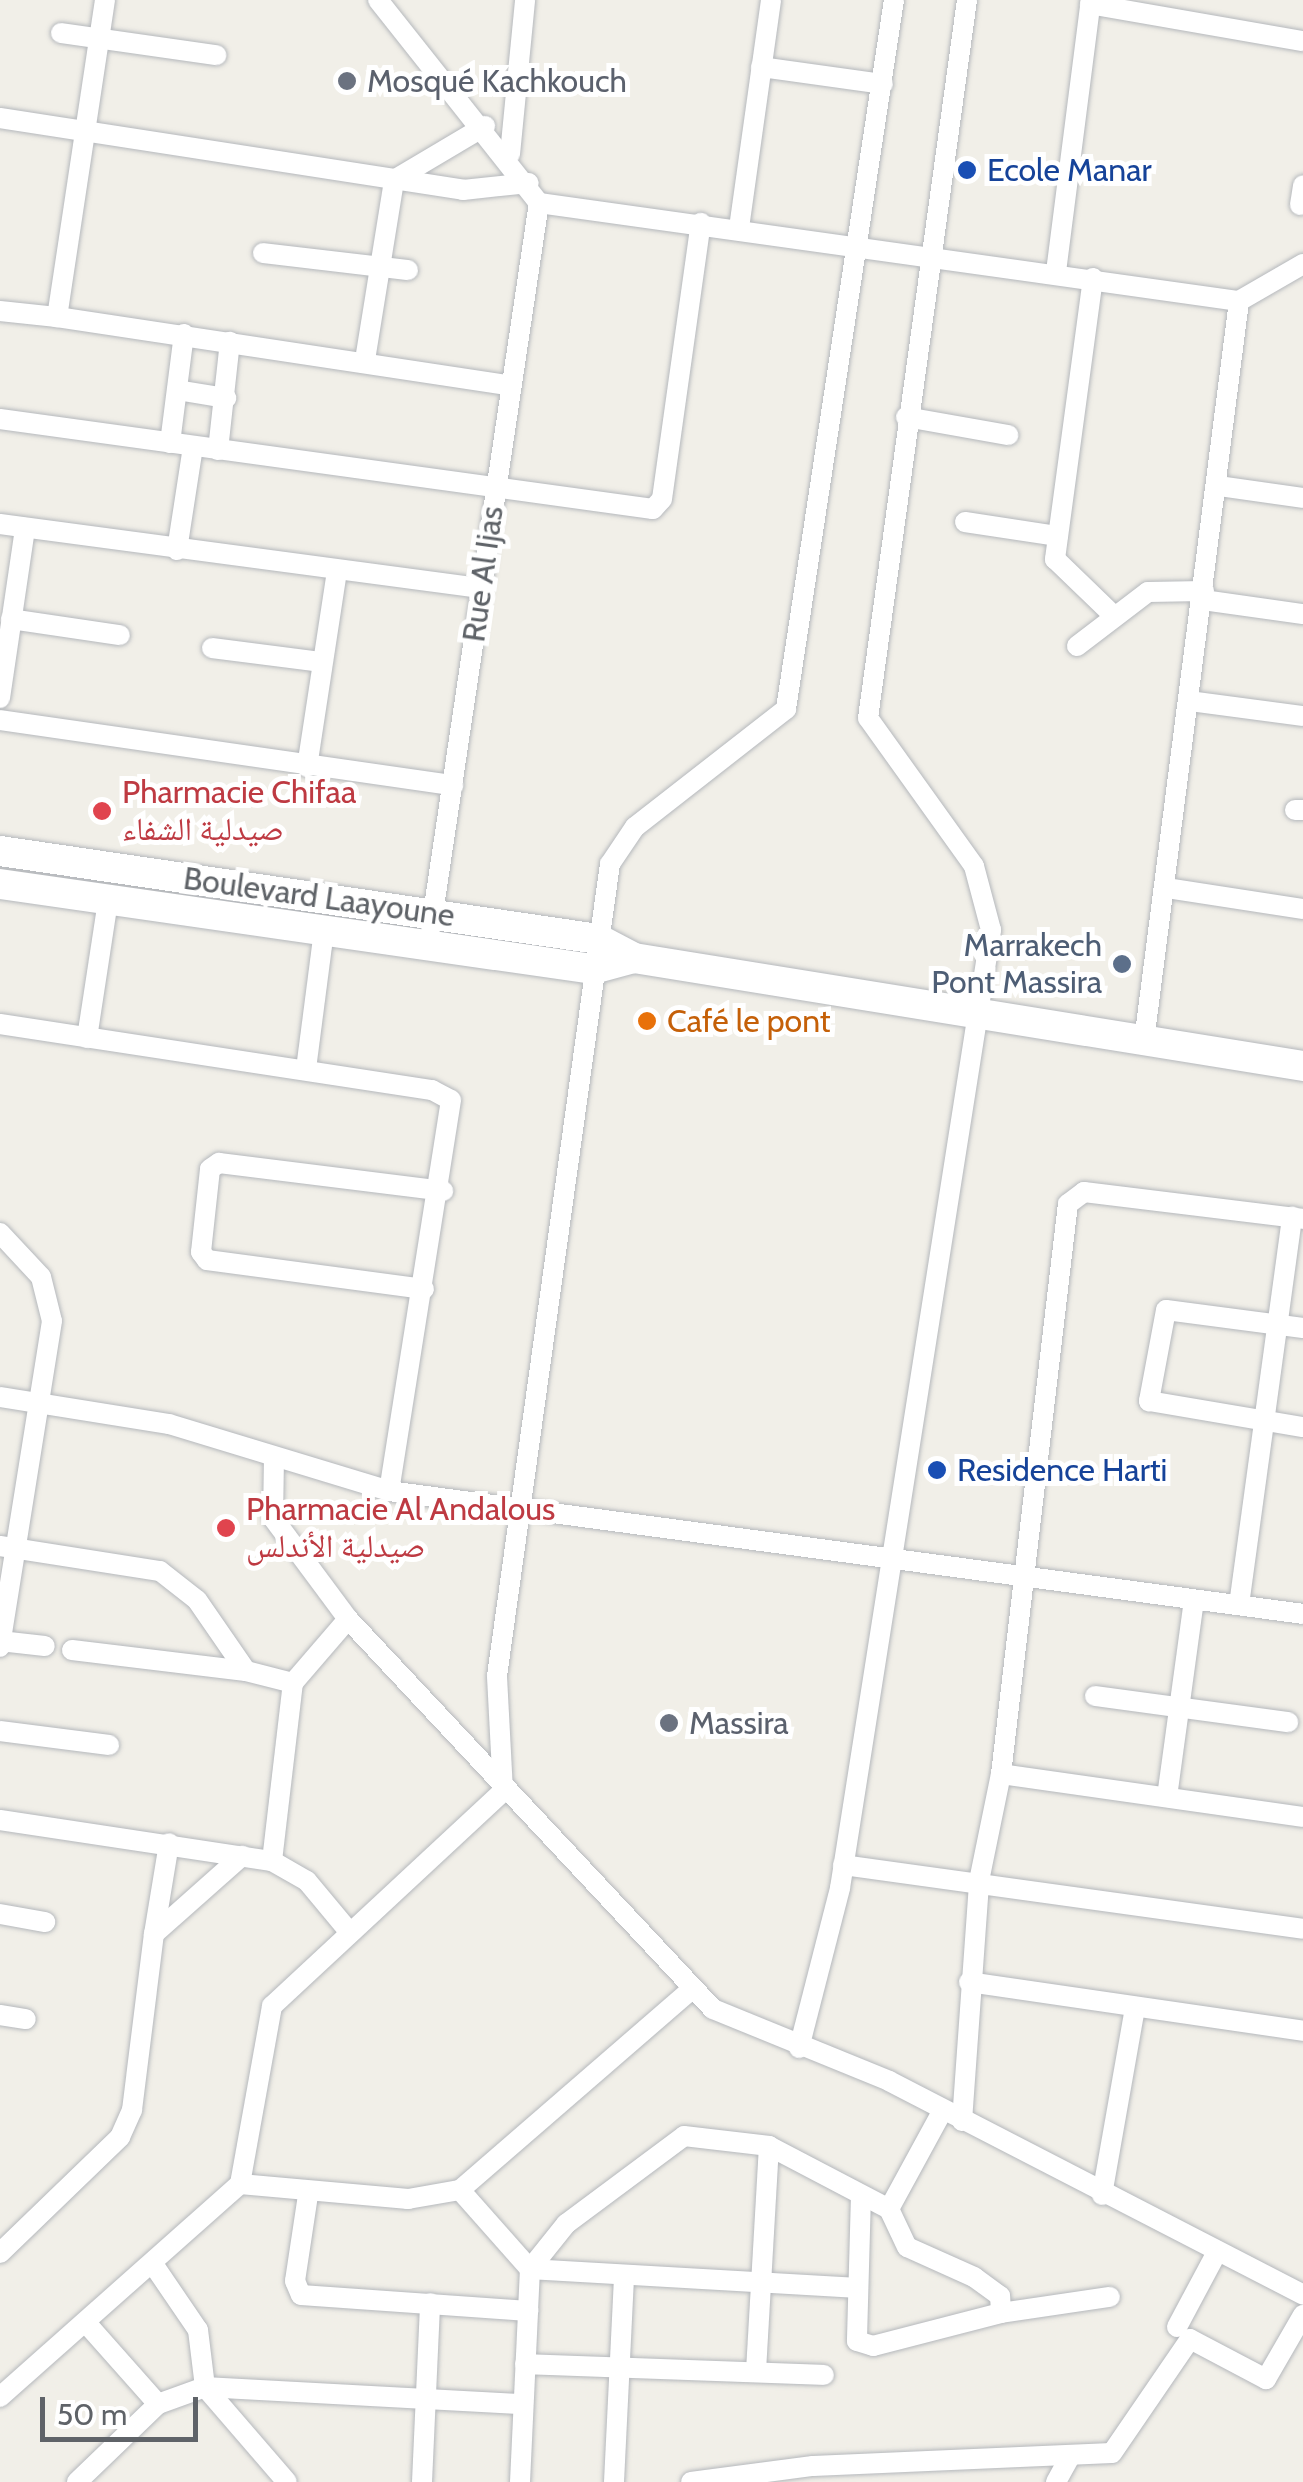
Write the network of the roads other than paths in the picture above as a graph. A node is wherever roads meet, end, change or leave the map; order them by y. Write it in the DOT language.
graph roads {
  1 [pos="105,0"];
  2 [pos="378,0"];
  3 [pos="526,0"];
  4 [pos="771,0"];
  5 [pos="894,0"];
  6 [pos="966,0"];
  7 [pos="1091,2"];
  8 [pos="61,33"];
  9 [pos="99,37"];
  10 [pos="1303,41"];
  11 [pos="216,54"];
  12 [pos="761,67"];
  13 [pos="883,84"];
  14 [pos="0,118"];
  15 [pos="485,126"];
  16 [pos="87,131"];
  17 [pos="510,154"];
  18 [pos="394,180"];
  19 [pos="529,182"];
  20 [pos="539,203"];
  21 [pos="701,223"];
  22 [pos="740,228"];
  23 [pos="861,243"];
  24 [pos="263,253"];
  25 [pos="928,254"];
  26 [pos="1302,267"];
  27 [pos="378,269"];
  28 [pos="408,270"];
  29 [pos="1056,272"];
  30 [pos="1092,278"];
  31 [pos="1239,301"];
  32 [pos="0,311"];
  33 [pos="58,317"];
  34 [pos="184,334"];
  35 [pos="230,342"];
  36 [pos="365,360"];
  37 [pos="505,385"];
  38 [pos="177,390"];
  39 [pos="226,398"];
  40 [pos="906,417"];
  41 [pos="0,419"];
  42 [pos="1008,435"];
  43 [pos="170,443"];
  44 [pos="194,447"];
  45 [pos="218,450"];
  46 [pos="1219,486"];
  47 [pos="494,488"];
  48 [pos="1303,498"];
  49 [pos="965,522"];
  50 [pos="0,524"];
  51 [pos="25,528"];
  52 [pos="1058,536"];
  53 [pos="178,550"];
  54 [pos="337,570"];
  55 [pos="481,588"];
  56 [pos="1204,596"];
  57 [pos="1303,614"];
  58 [pos="1115,617"];
  59 [pos="11,619"];
  60 [pos="120,636"];
  61 [pos="1077,646"];
  62 [pos="212,648"];
  63 [pos="322,662"];
  64 [pos="0,698"];
  65 [pos="1190,700"];
  66 [pos="1303,716"];
  67 [pos="0,720"];
  68 [pos="307,766"];
  69 [pos="453,785"];
  70 [pos="0,852"];
  71 [pos="0,884"];
  72 [pos="1166,888"];
  73 [pos="108,900"];
  74 [pos="1303,909"];
  75 [pos="432,914"];
  76 [pos="324,930"];
  77 [pos="598,939"];
  78 [pos="428,946"];
  79 [pos="634,958"];
  80 [pos="593,970"];
  81 [pos="978,1019"];
  82 [pos="0,1024"];
  83 [pos="87,1038"];
  84 [pos="1144,1041"];
  85 [pos="1303,1066"];
  86 [pos="306,1069"];
  87 [pos="442,1191"];
  88 [pos="1298,1218"];
  89 [pos="0,1233"];
  90 [pos="424,1289"];
  91 [pos="1278,1324"];
  92 [pos="1303,1328"];
  93 [pos="0,1397"];
  94 [pos="36,1402"];
  95 [pos="1264,1423"];
  96 [pos="1303,1428"];
  97 [pos="274,1458"];
  98 [pos="389,1492"];
  99 [pos="518,1512"];
  100 [pos="7,1548"];
  101 [pos="888,1560"];
  102 [pos="1024,1578"];
  103 [pos="1194,1600"];
  104 [pos="1239,1606"];
  105 [pos="1303,1614"];
  106 [pos="348,1619"];
  107 [pos="0,1643"];
  108 [pos="46,1646"];
  109 [pos="72,1650"];
  110 [pos="246,1672"];
  111 [pos="293,1682"];
  112 [pos="1095,1696"];
  113 [pos="1180,1708"];
  114 [pos="1288,1722"];
  115 [pos="0,1731"];
  116 [pos="109,1746"];
  117 [pos="1000,1774"];
  118 [pos="503,1791"];
  119 [pos="1167,1797"];
  120 [pos="1303,1817"];
  121 [pos="0,1820"];
  122 [pos="168,1844"];
  123 [pos="242,1856"];
  124 [pos="272,1861"];
  125 [pos="844,1865"];
  126 [pos="979,1880"];
  127 [pos="0,1914"];
  128 [pos="45,1922"];
  129 [pos="346,1929"];
  130 [pos="1303,1929"];
  131 [pos="154,1934"];
  132 [pos="970,1982"];
  133 [pos="692,1988"];
  134 [pos="1135,2007"];
  135 [pos="0,2015"];
  136 [pos="26,2019"];
  137 [pos="1303,2032"];
  138 [pos="799,2048"];
  139 [pos="943,2110"];
  140 [pos="962,2121"];
  141 [pos="769,2146"];
  142 [pos="240,2184"];
  143 [pos="460,2190"];
  144 [pos="308,2195"];
  145 [pos="862,2195"];
  146 [pos="1102,2195"];
  147 [pos="889,2208"];
  148 [pos="1217,2252"];
  149 [pos="0,2253"];
  150 [pos="155,2267"];
  151 [pos="530,2269"];
  152 [pos="624,2274"];
  153 [pos="764,2281"];
  154 [pos="857,2288"];
  155 [pos="1303,2294"];
  156 [pos="1110,2297"];
  157 [pos="430,2303"];
  158 [pos="528,2311"];
  159 [pos="1001,2313"];
  160 [pos="1303,2316"];
  161 [pos="87,2324"];
  162 [pos="1177,2327"];
  163 [pos="526,2364"];
  164 [pos="620,2370"];
  165 [pos="756,2371"];
  166 [pos="824,2375"];
  167 [pos="205,2388"];
  168 [pos="0,2397"];
  169 [pos="424,2397"];
  170 [pos="158,2404"];
  171 [pos="524,2404"];
  172 [pos="1069,2458"];
  173 [pos="78,2482"];
  174 [pos="286,2482"];
  175 [pos="422,2482"];
  176 [pos="520,2482"];
  177 [pos="614,2482"];
  178 [pos="690,2482"];
  179 [pos="1056,2482"];
  1 -- 9 [label="street"];
  2 -- 15 [label="street"];
  3 -- 17 [label="street"];
  4 -- 12 [label="street"];
  5 -- 13 [label="street"];
  6 -- 25 [label="street"];
  7 -- 10 [label="street"];
  7 -- 29 [label="street"];
  8 -- 9 [label="street"];
  9 -- 11 [label="street"];
  9 -- 16 [label="street"];
  12 -- 13 [label="street"];
  12 -- 22 [label="street"];
  13 -- 23 [label="street"];
  14 -- 16 [label="street"];
  15 -- 17 [label="street"];
  15 -- 18 [label="street"];
  16 -- 18 [label="street"];
  16 -- 33 [label="street"];
  17 -- 19 [label="street"];
  18 -- 19 [label="street"];
  18 -- 27 [label="street"];
  19 -- 20 [label="street"];
  20 -- 21 [label="street"];
  20 -- 37 [label="street, Rue Al Ijas"];
  21 -- 22 [label="street"];
  21 -- 47 [label="street"];
  22 -- 23 [label="street"];
  23 -- 25 [label="street"];
  23 -- 77 [label="street"];
  24 -- 27 [label="street"];
  25 -- 29 [label="street"];
  25 -- 40 [label="street"];
  26 -- 31 [label="street"];
  27 -- 28 [label="street"];
  27 -- 36 [label="street"];
  29 -- 30 [label="street"];
  30 -- 31 [label="street"];
  30 -- 52 [label="street"];
  31 -- 46 [label="street"];
  32 -- 33 [label="street"];
  33 -- 34 [label="street"];
  34 -- 35 [label="street"];
  34 -- 38 [label="street"];
  35 -- 36 [label="street"];
  35 -- 39 [label="street"];
  36 -- 37 [label="street"];
  37 -- 47 [label="street, Rue Al Ijas"];
  38 -- 39 [label="street"];
  38 -- 43 [label="street"];
  39 -- 45 [label="street"];
  40 -- 42 [label="street"];
  40 -- 81 [label="street"];
  41 -- 43 [label="street"];
  43 -- 44 [label="street"];
  44 -- 45 [label="street"];
  44 -- 53 [label="street"];
  45 -- 47 [label="street"];
  46 -- 48 [label="street"];
  46 -- 56 [label="street"];
  47 -- 55 [label="street, Rue Al Ijas"];
  49 -- 52 [label="street"];
  50 -- 51 [label="street"];
  51 -- 53 [label="street"];
  51 -- 59 [label="street"];
  52 -- 58 [label="street"];
  53 -- 54 [label="street"];
  54 -- 55 [label="street"];
  54 -- 63 [label="street"];
  55 -- 69 [label="street, Rue Al Ijas"];
  56 -- 57 [label="street"];
  56 -- 58 [label="street"];
  56 -- 65 [label="street"];
  58 -- 61 [label="street"];
  59 -- 60 [label="street"];
  59 -- 64 [label="street"];
  62 -- 63 [label="street"];
  63 -- 68 [label="street"];
  65 -- 66 [label="street"];
  65 -- 72 [label="street"];
  67 -- 68 [label="street"];
  68 -- 69 [label="street"];
  69 -- 75 [label="street, Rue Al Ijas"];
  70 -- 75 [label="street, Boulevard Laayoune"];
  71 -- 73 [label="street, Boulevard Laayoune"];
  72 -- 74 [label="street"];
  72 -- 84 [label="street"];
  73 -- 76 [label="street, Boulevard Laayoune"];
  73 -- 83 [label="street"];
  75 -- 77 [label="street, Boulevard Laayoune"];
  75 -- 78 [label="street, Rue Al Ijas"];
  76 -- 78 [label="street, Boulevard Laayoune"];
  76 -- 86 [label="street"];
  77 -- 79 [label="street, Boulevard Laayoune"];
  77 -- 80 [label="street"];
  78 -- 80 [label="street, Boulevard Laayoune"];
  79 -- 80 [label="street, Boulevard Laayoune"];
  79 -- 81 [label="street, Boulevard Laayoune"];
  80 -- 99 [label="street"];
  81 -- 84 [label="street, Boulevard Laayoune"];
  81 -- 101 [label="street"];
  82 -- 83 [label="street"];
  83 -- 86 [label="street"];
  84 -- 85 [label="street, Boulevard Laayoune"];
  86 -- 87 [label="street"];
  87 -- 90 [label="street"];
  87 -- 90 [label="street"];
  88 -- 91 [label="street"];
  88 -- 102 [label="street"];
  89 -- 94 [label="street"];
  90 -- 98 [label="street"];
  91 -- 92 [label="street"];
  91 -- 95 [label="street"];
  91 -- 95 [label="street"];
  93 -- 94 [label="street"];
  94 -- 97 [label="street"];
  94 -- 100 [label="street"];
  95 -- 96 [label="street"];
  95 -- 104 [label="street"];
  97 -- 98 [label="street"];
  97 -- 106 [label="street"];
  98 -- 99 [label="street"];
  99 -- 101 [label="street"];
  99 -- 118 [label="street"];
  100 -- 107 [label="street"];
  100 -- 110 [label="street"];
  101 -- 102 [label="street"];
  101 -- 125 [label="street"];
  102 -- 103 [label="street"];
  102 -- 117 [label="street"];
  103 -- 104 [label="street"];
  103 -- 113 [label="street"];
  104 -- 105 [label="street"];
  106 -- 111 [label="street"];
  106 -- 118 [label="street"];
  107 -- 108 [label="street"];
  109 -- 110 [label="street"];
  110 -- 111 [label="street"];
  111 -- 124 [label="street"];
  112 -- 113 [label="street"];
  113 -- 114 [label="street"];
  113 -- 119 [label="street"];
  115 -- 116 [label="street"];
  117 -- 119 [label="street"];
  117 -- 126 [label="street"];
  118 -- 129 [label="street"];
  118 -- 133 [label="street"];
  119 -- 120 [label="street"];
  121 -- 122 [label="street"];
  122 -- 123 [label="street"];
  122 -- 131 [label="street"];
  123 -- 124 [label="street"];
  123 -- 131 [label="street"];
  124 -- 129 [label="street"];
  125 -- 126 [label="street"];
  125 -- 138 [label="street"];
  126 -- 130 [label="street"];
  126 -- 132 [label="street"];
  127 -- 128 [label="street"];
  129 -- 142 [label="street"];
  131 -- 149 [label="street"];
  132 -- 134 [label="street"];
  132 -- 140 [label="street"];
  133 -- 138 [label="street"];
  133 -- 143 [label="street"];
  134 -- 137 [label="street"];
  134 -- 146 [label="street"];
  135 -- 136 [label="street"];
  138 -- 139 [label="street"];
  139 -- 140 [label="street"];
  139 -- 147 [label="street"];
  140 -- 146 [label="street"];
  141 -- 145 [label="street"];
  141 -- 151 [label="street"];
  141 -- 153 [label="street"];
  142 -- 144 [label="street"];
  142 -- 150 [label="street"];
  143 -- 144 [label="street"];
  143 -- 151 [label="street"];
  144 -- 157 [label="street"];
  145 -- 147 [label="street"];
  145 -- 154 [label="street"];
  146 -- 148 [label="street"];
  147 -- 159 [label="street"];
  148 -- 155 [label="street"];
  148 -- 162 [label="street"];
  150 -- 161 [label="street"];
  150 -- 167 [label="street"];
  151 -- 152 [label="street"];
  151 -- 158 [label="street"];
  152 -- 153 [label="street"];
  152 -- 164 [label="street"];
  153 -- 154 [label="street"];
  153 -- 165 [label="street"];
  154 -- 159 [label="street"];
  156 -- 159 [label="street"];
  157 -- 158 [label="street"];
  157 -- 169 [label="street"];
  158 -- 163 [label="street"];
  160 -- 172 [label="street"];
  161 -- 168 [label="street"];
  161 -- 170 [label="street"];
  163 -- 164 [label="street"];
  163 -- 171 [label="street"];
  164 -- 165 [label="street"];
  164 -- 177 [label="street"];
  165 -- 166 [label="street"];
  167 -- 169 [label="street"];
  167 -- 170 [label="street"];
  167 -- 174 [label="street"];
  169 -- 171 [label="street"];
  169 -- 175 [label="street"];
  170 -- 173 [label="street"];
  171 -- 176 [label="street"];
  172 -- 178 [label="street"];
  172 -- 179 [label="street"];
}
